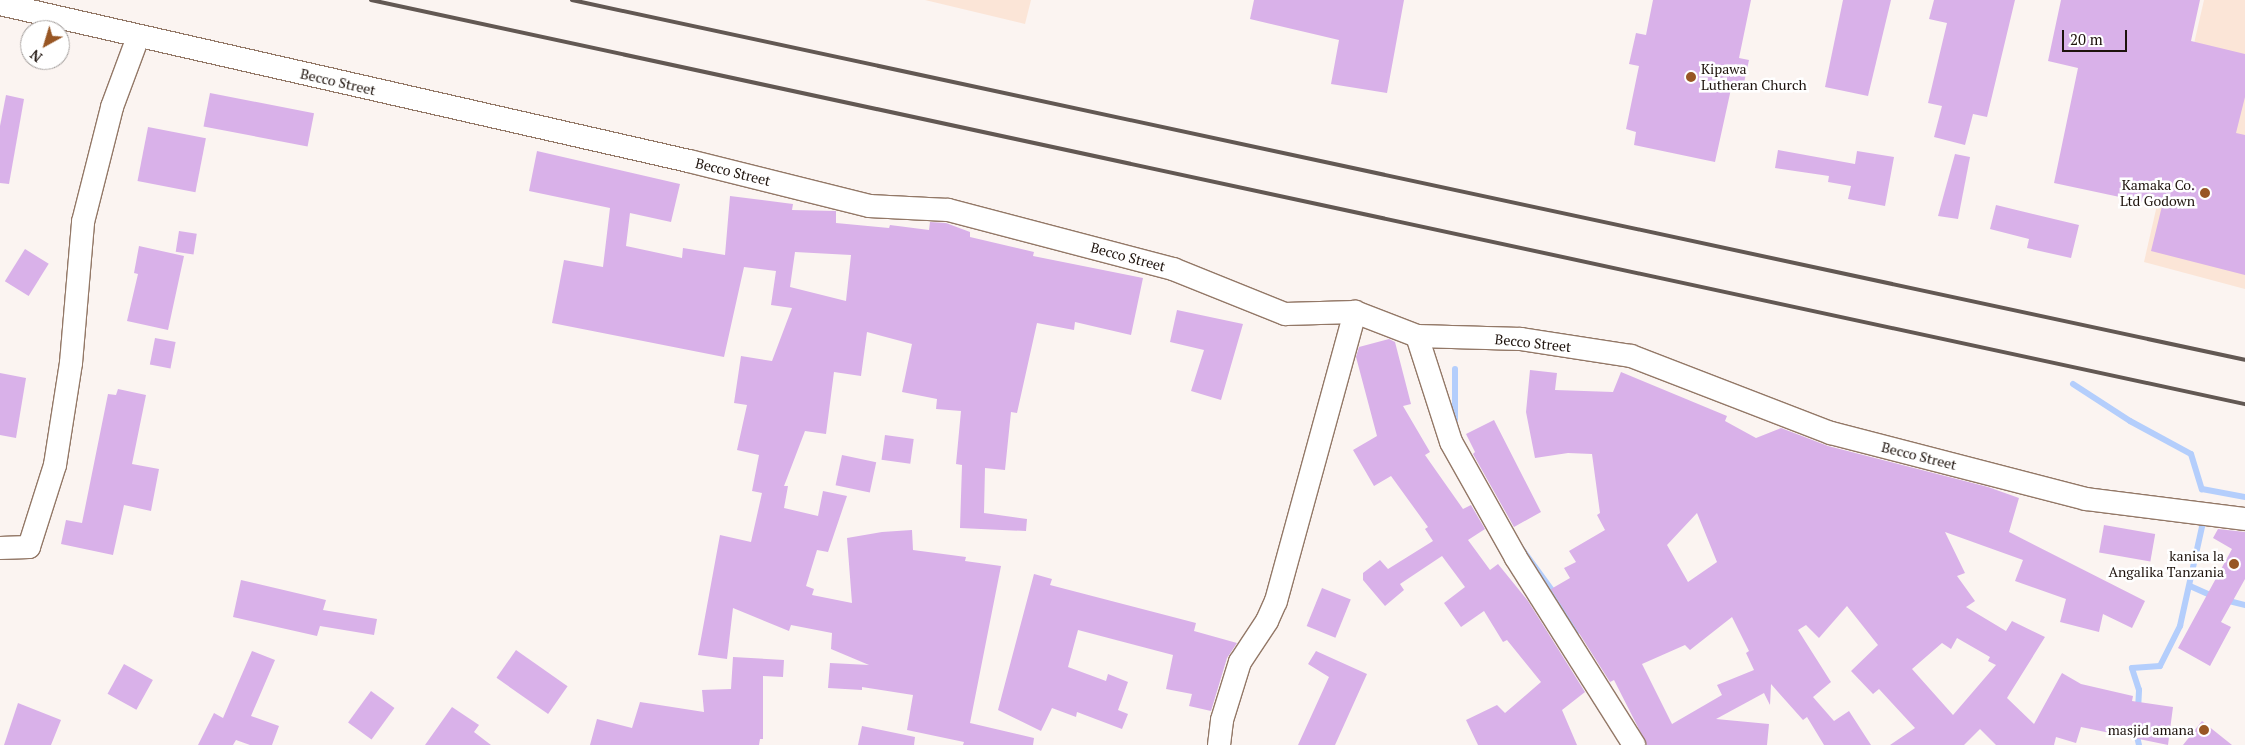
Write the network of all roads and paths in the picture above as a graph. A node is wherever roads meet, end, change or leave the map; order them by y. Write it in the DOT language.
graph roads {
  1 [pos="0,4"];
  2 [pos="138,37"];
  3 [pos="1355,312"];
  4 [pos="1417,336"];
  5 [pos="2245,519"];
  6 [pos="0,548"];
  7 [pos="1219,745"];
  8 [pos="1634,745"];
  1 -- 2 [label="street, Becco Street"];
  2 -- 3 [label="street, Becco Street"];
  2 -- 6 [label="street"];
  3 -- 4 [label="street, Becco Street"];
  3 -- 7 [label="street"];
  4 -- 5 [label="street, Becco Street"];
  4 -- 8 [label="street"];
}
